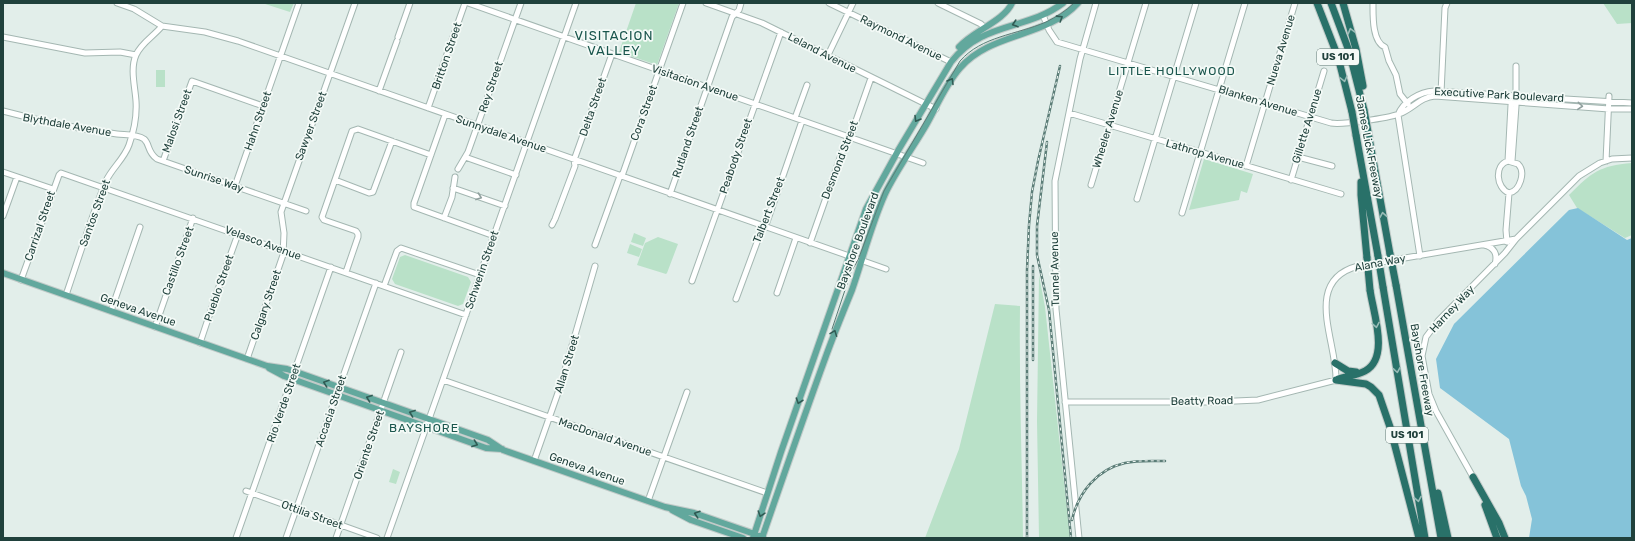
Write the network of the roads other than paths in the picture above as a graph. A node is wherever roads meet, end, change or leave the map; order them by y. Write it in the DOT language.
graph roads {
  1 [pos="117,3"];
  2 [pos="299,3"];
  3 [pos="355,3"];
  4 [pos="410,3"];
  5 [pos="467,3"];
  6 [pos="521,3"];
  7 [pos="576,3"];
  8 [pos="683,3"];
  9 [pos="706,3"];
  10 [pos="741,3"];
  11 [pos="829,3"];
  12 [pos="853,3"];
  13 [pos="938,3"];
  14 [pos="1012,3"];
  15 [pos="1063,3"];
  16 [pos="1078,3"];
  17 [pos="1096,3"];
  18 [pos="1146,3"];
  19 [pos="1196,3"];
  20 [pos="1245,3"];
  21 [pos="1295,3"];
  22 [pos="1317,3"];
  23 [pos="1332,3"];
  24 [pos="1343,3"];
  25 [pos="1373,3"];
  26 [pos="1447,3"];
  27 [pos="848,12"];
  28 [pos="736,13"];
  29 [pos="1043,15"];
  30 [pos="515,19"];
  31 [pos="1047,25"];
  32 [pos="162,26"];
  33 [pos="986,30"];
  34 [pos="780,32"];
  35 [pos="3,37"];
  36 [pos="564,37"];
  37 [pos="993,45"];
  38 [pos="1082,49"];
  39 [pos="612,54"];
  40 [pos="136,55"];
  41 [pos="828,55"];
  42 [pos="281,56"];
  43 [pos="950,62"];
  44 [pos="1128,63"];
  45 [pos="1516,66"];
  46 [pos="659,71"];
  47 [pos="1324,72"];
  48 [pos="330,74"];
  49 [pos="1174,76"];
  50 [pos="871,78"];
  51 [pos="807,85"];
  52 [pos="707,87"];
  53 [pos="1219,90"];
  54 [pos="379,91"];
  55 [pos="1441,94"];
  56 [pos="1610,96"];
  57 [pos="1514,99"];
  58 [pos="1609,102"];
  59 [pos="926,103"];
  60 [pos="1632,103"];
  61 [pos="755,104"];
  62 [pos="1264,104"];
  63 [pos="1408,105"];
  64 [pos="263,106"];
  65 [pos="428,108"];
  66 [pos="936,109"];
  67 [pos="1609,109"];
  68 [pos="1631,109"];
  69 [pos="1364,110"];
  70 [pos="3,111"];
  71 [pos="1069,113"];
  72 [pos="445,114"];
  73 [pos="1398,115"];
  74 [pos="1310,117"];
  75 [pos="795,118"];
  76 [pos="802,121"];
  77 [pos="477,126"];
  78 [pos="1109,126"];
  79 [pos="132,135"];
  80 [pos="849,137"];
  81 [pos="1155,139"];
  82 [pos="392,141"];
  83 [pos="527,143"];
  84 [pos="1200,153"];
  85 [pos="896,154"];
  86 [pos="431,155"];
  87 [pos="465,157"];
  88 [pos="1298,157"];
  89 [pos="907,158"];
  90 [pos="1632,158"];
  91 [pos="574,160"];
  92 [pos="163,161"];
  93 [pos="1510,161"];
  94 [pos="1606,161"];
  95 [pos="923,163"];
  96 [pos="1246,166"];
  97 [pos="1332,166"];
  98 [pos="458,169"];
  99 [pos="1362,170"];
  100 [pos="3,172"];
  101 [pos="60,173"];
  102 [pos="516,175"];
  103 [pos="17,176"];
  104 [pos="620,176"];
  105 [pos="455,177"];
  106 [pos="334,180"];
  107 [pos="1291,180"];
  108 [pos="1092,185"];
  109 [pos="235,186"];
  110 [pos="104,187"];
  111 [pos="453,188"];
  112 [pos="53,189"];
  113 [pos="1509,193"];
  114 [pos="670,194"];
  115 [pos="1341,194"];
  116 [pos="1137,199"];
  117 [pos="284,203"];
  118 [pos="504,206"];
  119 [pos="717,210"];
  120 [pos="306,211"];
  121 [pos="1182,212"];
  122 [pos="3,216"];
  123 [pos="193,218"];
  124 [pos="444,218"];
  125 [pos="552,224"];
  126 [pos="762,226"];
  127 [pos="140,227"];
  128 [pos="238,234"];
  129 [pos="494,236"];
  130 [pos="796,238"];
  131 [pos="1516,239"];
  132 [pos="1507,240"];
  133 [pos="810,243"];
  134 [pos="595,245"];
  135 [pos="1481,245"];
  136 [pos="284,250"];
  137 [pos="1506,253"];
  138 [pos="1420,256"];
  139 [pos="850,257"];
  140 [pos="861,261"];
  141 [pos="1494,264"];
  142 [pos="595,266"];
  143 [pos="331,267"];
  144 [pos="886,269"];
  145 [pos="346,272"];
  146 [pos="3,273"];
  147 [pos="480,275"];
  148 [pos="22,280"];
  149 [pos="692,281"];
  150 [pos="376,283"];
  151 [pos="384,286"];
  152 [pos="777,293"];
  153 [pos="66,295"];
  154 [pos="736,299"];
  155 [pos="1398,300"];
  156 [pos="111,311"];
  157 [pos="466,315"];
  158 [pos="155,327"];
  159 [pos="200,343"];
  160 [pos="401,352"];
  161 [pos="247,359"];
  162 [pos="1374,361"];
  163 [pos="1335,363"];
  164 [pos="267,366"];
  165 [pos="294,372"];
  166 [pos="292,379"];
  167 [pos="443,380"];
  168 [pos="1336,380"];
  169 [pos="339,388"];
  170 [pos="687,392"];
  171 [pos="1415,392"];
  172 [pos="337,395"];
  173 [pos="1065,402"];
  174 [pos="384,403"];
  175 [pos="381,411"];
  176 [pos="550,417"];
  177 [pos="429,420"];
  178 [pos="427,427"];
  179 [pos="503,450"];
  180 [pos="663,457"];
  181 [pos="534,460"];
  182 [pos="1473,477"];
  183 [pos="249,492"];
  184 [pos="767,493"];
  185 [pos="648,500"];
  186 [pos="665,507"];
  187 [pos="296,509"];
  188 [pos="341,525"];
  189 [pos="753,536"];
  190 [pos="236,538"];
  191 [pos="286,538"];
  192 [pos="336,538"];
  193 [pos="377,538"];
  194 [pos="387,538"];
  195 [pos="743,538"];
  196 [pos="762,538"];
  197 [pos="1078,538"];
  198 [pos="1419,538"];
  199 [pos="1426,538"];
  200 [pos="1441,538"];
  201 [pos="1448,538"];
  202 [pos="1497,538"];
  203 [pos="1505,538"];
  1 -- 32 [label="street, Sunnydale Avenue"];
  2 -- 42 [label="street, Hahn Street"];
  3 -- 48 [label="street, Sawyer Street"];
  4 -- 54 [label="street"];
  5 -- 30 [label="street, Visitacion Avenue"];
  5 -- 65 [label="street, Britton Street"];
  6 -- 30 [label="street, Rey Street"];
  7 -- 36 [label="street, Schwerin Street"];
  8 -- 46 [label="street, Cora Street"];
  9 -- 28 [label="street, Leland Avenue"];
  10 -- 28 [label="street, Rutland Street"];
  11 -- 27 [label="street, Raymond Avenue"];
  12 -- 27 [label="street"];
  13 -- 33 [label="street"];
  14 -- 33 [label="main road"];
  15 -- 29 [label="main road, Bayshore Boulevard"];
  31 -- 16 [label="main road, Bayshore Boulevard, one-way"];
  17 -- 38 [label="street, Tunnel Avenue"];
  18 -- 44 [label="street, Wheeler Avenue"];
  19 -- 49 [label="street"];
  20 -- 53 [label="street"];
  21 -- 62 [label="street, Nueva Avenue"];
  22 -- 99 [label="highway, James Lick Freeway / US 101, one-way, bridge"];
  23 -- 69 [label="highway, James Lick Freeway / US 101"];
  69 -- 24 [label="highway, one-way"];
  25 -- 63 [label="street"];
  26 -- 55 [label="street"];
  27 -- 41 [label="street"];
  27 -- 43 [label="street, Raymond Avenue"];
  28 -- 34 [label="street, Leland Avenue"];
  28 -- 52 [label="street, Rutland Street"];
  29 -- 31 [label="street, Blanken Avenue"];
  29 -- 33 [label="main road, Bayshore Boulevard, one-way"];
  30 -- 36 [label="street, Visitacion Avenue"];
  30 -- 77 [label="street, Rey Street"];
  31 -- 37 [label="main road, Bayshore Boulevard"];
  31 -- 38 [label="street, Blanken Avenue"];
  32 -- 40 [label="street"];
  32 -- 42 [label="street, Sunnydale Avenue"];
  33 -- 37 [label="main road"];
  33 -- 43 [label="main road, Bayshore Boulevard"];
  34 -- 41 [label="street, Leland Avenue"];
  34 -- 61 [label="street, Peabody Street"];
  35 -- 40 [label="street"];
  36 -- 39 [label="street, Visitacion Avenue"];
  36 -- 83 [label="street, Schwerin Street"];
  66 -- 37 [label="main road, Bayshore Boulevard, one-way"];
  38 -- 44 [label="street, Blanken Avenue"];
  38 -- 71 [label="street, Tunnel Avenue"];
  39 -- 46 [label="street, Visitacion Avenue"];
  39 -- 91 [label="street, Delta Street"];
  40 -- 79 [label="street, Santos Street"];
  41 -- 50 [label="street, Leland Avenue"];
  42 -- 48 [label="street, Sunnydale Avenue"];
  42 -- 64 [label="street, Hahn Street"];
  43 -- 59 [label="main road, Bayshore Boulevard"];
  44 -- 49 [label="street, Blanken Avenue"];
  44 -- 78 [label="street, Wheeler Avenue"];
  45 -- 57 [label="street"];
  46 -- 52 [label="street, Visitacion Avenue"];
  46 -- 104 [label="street, Cora Street"];
  47 -- 74 [label="street, Gillette Avenue"];
  48 -- 54 [label="street, Sunnydale Avenue"];
  48 -- 117 [label="street, Sawyer Street"];
  49 -- 53 [label="street, Blanken Avenue"];
  49 -- 81 [label="street"];
  50 -- 59 [label="street, Leland Avenue"];
  50 -- 80 [label="street, Desmond Street"];
  51 -- 75 [label="street"];
  52 -- 61 [label="street, Visitacion Avenue"];
  52 -- 114 [label="street, Rutland Street"];
  53 -- 62 [label="street, Blanken Avenue"];
  53 -- 84 [label="street"];
  54 -- 65 [label="street, Sunnydale Avenue"];
  55 -- 57 [label="street, Executive Park Boulevard"];
  55 -- 63 [label="street, Executive Park Boulevard"];
  56 -- 58 [label="street"];
  57 -- 58 [label="street, Executive Park Boulevard"];
  57 -- 67 [label="street, Executive Park Boulevard, one-way"];
  57 -- 93 [label="street"];
  58 -- 60 [label="street, Executive Park Boulevard"];
  58 -- 67 [label="street"];
  59 -- 66 [label="street, Leland Avenue"];
  59 -- 85 [label="main road, Bayshore Boulevard, one-way"];
  60 -- 68 [label="street"];
  61 -- 75 [label="street, Visitacion Avenue"];
  61 -- 119 [label="street, Peabody Street"];
  62 -- 74 [label="street, Blanken Avenue"];
  62 -- 96 [label="street, Nueva Avenue"];
  63 -- 73 [label="street, Executive Park Boulevard"];
  64 -- 92 [label="street, Malosi Street"];
  64 -- 109 [label="street, Hahn Street"];
  65 -- 72 [label="street, Sunnydale Avenue"];
  66 -- 89 [label="main road, Bayshore Boulevard"];
  67 -- 68 [label="street, Executive Park Boulevard"];
  67 -- 94 [label="street"];
  155 -- 69 [label="highway, James Lick Freeway / US 101, one-way, bridge"];
  70 -- 79 [label="street, Blythdale Avenue"];
  71 -- 78 [label="street, Lathrop Avenue"];
  71 -- 173 [label="street, Tunnel Avenue"];
  72 -- 77 [label="street, Sunnydale Avenue"];
  72 -- 86 [label="street"];
  73 -- 74 [label="street, Blanken Avenue"];
  73 -- 138 [label="street"];
  74 -- 88 [label="street, Gillette Avenue"];
  75 -- 76 [label="street, Visitacion Avenue"];
  76 -- 80 [label="street, Visitacion Avenue"];
  76 -- 126 [label="street, Talbert Street"];
  77 -- 83 [label="street, Sunnydale Avenue"];
  77 -- 87 [label="street, Rey Street"];
  78 -- 81 [label="street, Lathrop Avenue"];
  78 -- 108 [label="street, Wheeler Avenue"];
  79 -- 92 [label="street, Sunrise Way"];
  79 -- 110 [label="street, Santos Street"];
  80 -- 85 [label="street, Visitacion Avenue"];
  80 -- 133 [label="street, Desmond Street"];
  81 -- 84 [label="street, Lathrop Avenue"];
  81 -- 116 [label="street"];
  82 -- 86 [label="street"];
  82 -- 106 [label="street"];
  82 -- 106 [label="street"];
  83 -- 91 [label="street, Sunnydale Avenue"];
  83 -- 102 [label="street, Schwerin Street"];
  84 -- 96 [label="street, Lathrop Avenue"];
  84 -- 121 [label="street"];
  85 -- 89 [label="street, Visitacion Avenue"];
  85 -- 139 [label="main road, Bayshore Boulevard"];
  86 -- 124 [label="street"];
  87 -- 98 [label="street, Rey Street"];
  87 -- 102 [label="street"];
  88 -- 97 [label="street"];
  88 -- 107 [label="street, Gillette Avenue"];
  89 -- 95 [label="street, Visitacion Avenue"];
  89 -- 140 [label="main road, Bayshore Boulevard"];
  90 -- 94 [label="street, Harney Way"];
  91 -- 104 [label="street, Sunnydale Avenue"];
  91 -- 125 [label="street, Delta Street"];
  92 -- 109 [label="street, Sunrise Way"];
  93 -- 113 [label="street"];
  93 -- 113 [label="street"];
  94 -- 131 [label="street, Harney Way"];
  96 -- 107 [label="street, Lathrop Avenue"];
  99 -- 162 [label="highway, one-way, bridge"];
  99 -- 199 [label="highway, James Lick Freeway / US 101, one-way, bridge"];
  100 -- 103 [label="street"];
  101 -- 110 [label="street, Velasco Avenue"];
  101 -- 112 [label="street, Carrizal Street"];
  102 -- 118 [label="street, Schwerin Street"];
  103 -- 112 [label="street"];
  103 -- 122 [label="street"];
  104 -- 114 [label="street, Sunnydale Avenue"];
  104 -- 134 [label="street, Cora Street"];
  105 -- 111 [label="street"];
  106 -- 145 [label="street"];
  107 -- 115 [label="street, Lathrop Avenue"];
  109 -- 117 [label="street, Sunrise Way"];
  110 -- 123 [label="street, Velasco Avenue"];
  110 -- 153 [label="street, Santos Street"];
  111 -- 118 [label="street, one-way"];
  111 -- 124 [label="street"];
  112 -- 148 [label="street, Carrizal Street"];
  113 -- 132 [label="street"];
  114 -- 119 [label="street, Sunnydale Avenue"];
  117 -- 120 [label="street, Sunrise Way"];
  117 -- 136 [label="street, Sawyer Street"];
  118 -- 129 [label="street, Schwerin Street"];
  119 -- 126 [label="street, Sunnydale Avenue"];
  119 -- 149 [label="street, Peabody Street"];
  123 -- 128 [label="street, Velasco Avenue"];
  123 -- 158 [label="street, Castillo Street"];
  124 -- 129 [label="street"];
  126 -- 130 [label="street, Sunnydale Avenue"];
  126 -- 154 [label="street, Talbert Street"];
  127 -- 156 [label="street"];
  128 -- 136 [label="street, Velasco Avenue"];
  128 -- 159 [label="street, Pueblo Street"];
  129 -- 147 [label="street, Schwerin Street"];
  130 -- 133 [label="street, Sunnydale Avenue"];
  130 -- 152 [label="street"];
  131 -- 132 [label="street"];
  131 -- 137 [label="street, Harney Way"];
  132 -- 135 [label="street, Alana Way"];
  132 -- 137 [label="street"];
  133 -- 139 [label="street, Sunnydale Avenue"];
  135 -- 138 [label="street, Alana Way"];
  135 -- 141 [label="street"];
  136 -- 143 [label="street, Velasco Avenue"];
  136 -- 161 [label="street, Calgary Street"];
  137 -- 141 [label="street, Harney Way"];
  138 -- 163 [label="street, Alana Way"];
  139 -- 140 [label="street, Sunnydale Avenue"];
  139 -- 184 [label="main road, Bayshore Boulevard, one-way"];
  140 -- 144 [label="street, Sunnydale Avenue"];
  196 -- 140 [label="main road, Bayshore Boulevard, one-way"];
  141 -- 182 [label="street, Harney Way"];
  142 -- 176 [label="street, Allan Street"];
  143 -- 145 [label="street, Velasco Avenue"];
  143 -- 165 [label="street, Rio Verde Street"];
  145 -- 150 [label="street, Velasco Avenue"];
  146 -- 148 [label="main road, Geneva Avenue"];
  147 -- 151 [label="street"];
  147 -- 157 [label="street, Schwerin Street"];
  148 -- 153 [label="main road, Geneva Avenue"];
  150 -- 151 [label="street, Velasco Avenue"];
  150 -- 169 [label="street, Accacia Street"];
  151 -- 157 [label="street, Velasco Avenue"];
  153 -- 156 [label="main road, Geneva Avenue"];
  155 -- 171 [label="highway, Bayshore Freeway / US 101"];
  156 -- 158 [label="main road, Geneva Avenue"];
  157 -- 167 [label="street, Schwerin Street"];
  158 -- 159 [label="main road, Geneva Avenue"];
  159 -- 161 [label="main road, Geneva Avenue"];
  160 -- 174 [label="street, Oriente Street"];
  161 -- 164 [label="main road, Geneva Avenue"];
  162 -- 163 [label="highway"];
  162 -- 168 [label="highway"];
  163 -- 168 [label="street, Alana Way"];
  164 -- 165 [label="main road, Geneva Avenue"];
  164 -- 166 [label="main road, Geneva Avenue"];
  165 -- 166 [label="street, Rio Verde Street"];
  169 -- 165 [label="main road, Geneva Avenue, one-way"];
  166 -- 172 [label="main road, Geneva Avenue"];
  166 -- 183 [label="street, Rio Verde Street"];
  167 -- 176 [label="street, MacDonald Avenue"];
  167 -- 177 [label="street, Schwerin Street"];
  168 -- 173 [label="street, Beatty Road"];
  168 -- 198 [label="highway"];
  169 -- 172 [label="street, Accacia Street"];
  174 -- 169 [label="main road, Geneva Avenue, one-way"];
  170 -- 180 [label="street"];
  171 -- 200 [label="highway, Bayshore Freeway / US 101"];
  171 -- 201 [label="highway"];
  172 -- 175 [label="main road, Geneva Avenue"];
  172 -- 187 [label="street, Accacia Street"];
  173 -- 197 [label="street, Tunnel Avenue"];
  174 -- 175 [label="street, Oriente Street"];
  177 -- 174 [label="main road, Geneva Avenue, one-way"];
  175 -- 178 [label="main road, Geneva Avenue"];
  175 -- 188 [label="street, Oriente Street"];
  176 -- 180 [label="street, MacDonald Avenue"];
  176 -- 181 [label="street, Allan Street"];
  177 -- 178 [label="street, Schwerin Street"];
  177 -- 179 [label="main road, Geneva Avenue"];
  178 -- 179 [label="main road, Geneva Avenue, one-way"];
  178 -- 194 [label="street, Schwerin Street"];
  179 -- 181 [label="main road, Geneva Avenue"];
  180 -- 184 [label="street, MacDonald Avenue"];
  180 -- 185 [label="street"];
  181 -- 185 [label="main road, Geneva Avenue"];
  182 -- 202 [label="highway"];
  182 -- 203 [label="highway"];
  183 -- 187 [label="street, Ottilia Street"];
  183 -- 190 [label="street, Rio Verde Street"];
  184 -- 189 [label="main road, Bayshore Boulevard, one-way"];
  185 -- 186 [label="main road, Geneva Avenue"];
  189 -- 186 [label="main road, Geneva Avenue, one-way"];
  186 -- 195 [label="main road, Geneva Avenue"];
  187 -- 188 [label="street, Ottilia Street"];
  187 -- 191 [label="street, Accacia Street"];
  188 -- 192 [label="street, Oriente Street"];
  188 -- 193 [label="street, Ottilia Street"];
  189 -- 196 [label="main road, Geneva Avenue"];
}
